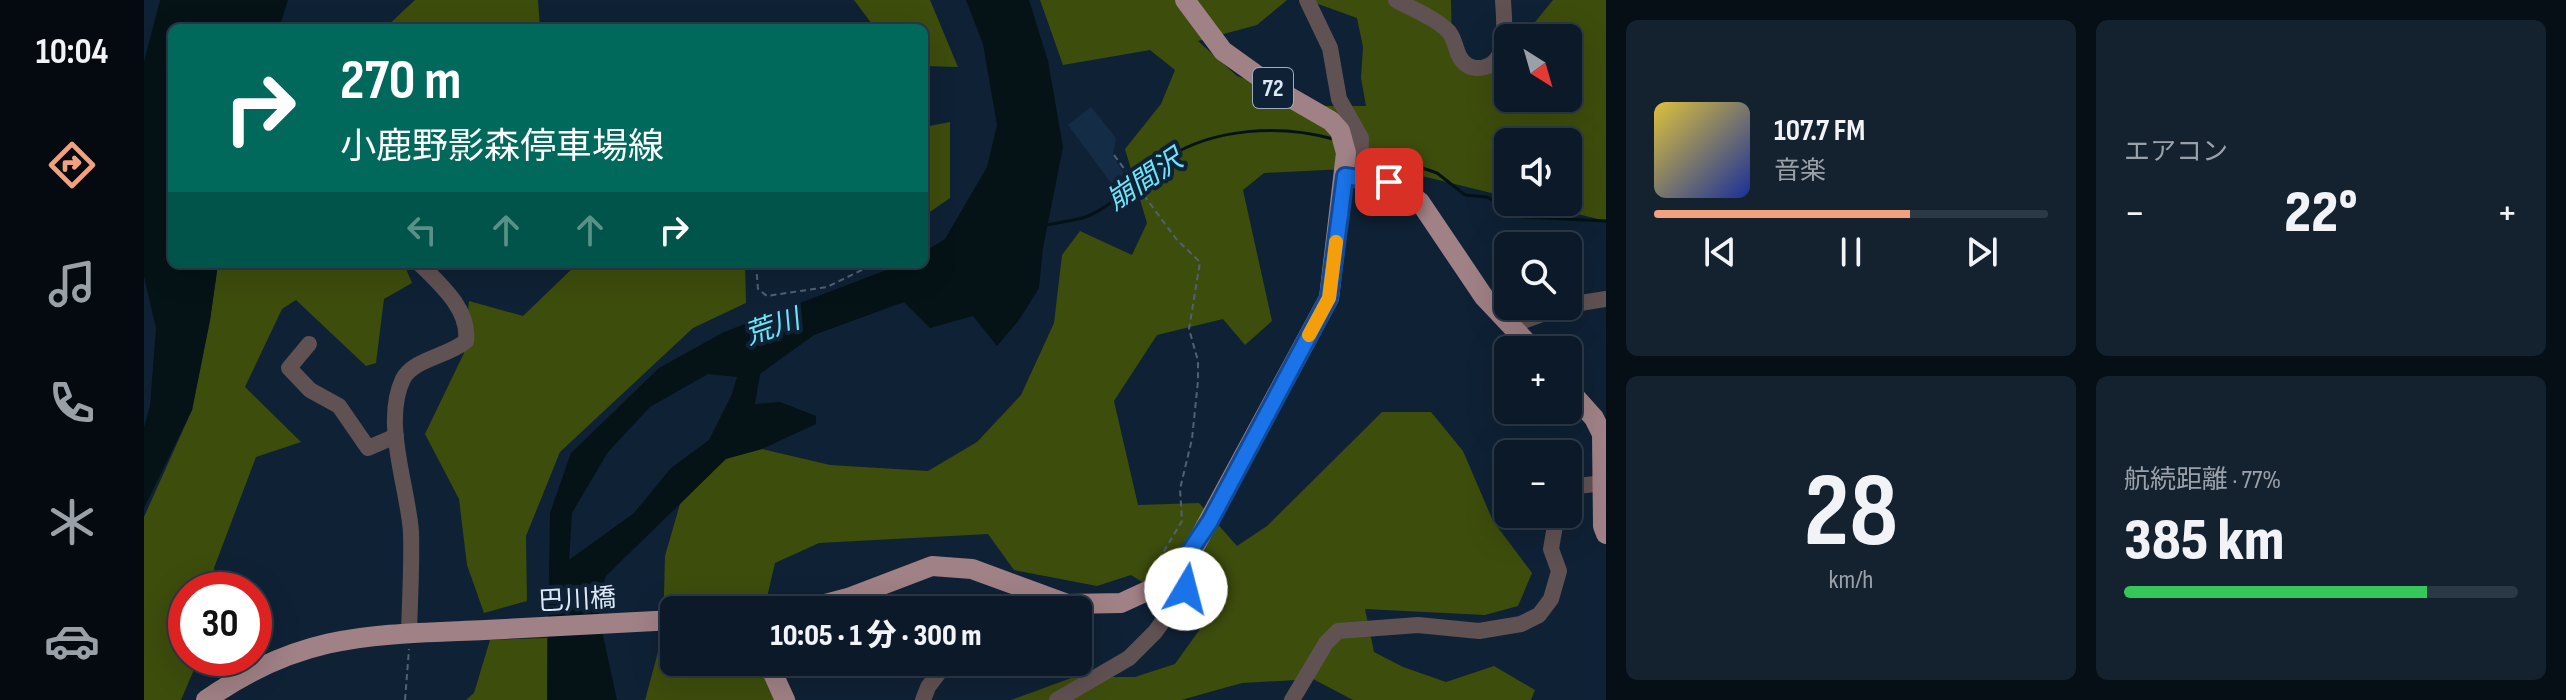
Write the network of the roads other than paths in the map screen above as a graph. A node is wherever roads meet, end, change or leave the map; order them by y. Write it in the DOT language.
graph roads {
  1 [pos="1185,0"];
  2 [pos="1307,0"];
  3 [pos="1396,0"];
  4 [pos="1503,0"];
  5 [pos="1353,177"];
  6 [pos="423,268"];
  7 [pos="1606,299"];
  8 [pos="1582,303"];
  9 [pos="1526,320"];
  10 [pos="1512,325"];
  11 [pos="1522,336"];
  12 [pos="309,344"];
  13 [pos="1582,405"];
  14 [pos="396,436"];
  15 [pos="1604,483"];
  16 [pos="1582,485"];
  17 [pos="1555,528"];
  18 [pos="1606,534"];
  19 [pos="1182,563"];
  20 [pos="853,596"];
  21 [pos="1024,596"];
  22 [pos="1092,606"];
  23 [pos="660,621"];
  24 [pos="409,631"];
  25 [pos="774,676"];
  26 [pos="936,676"];
  27 [pos="206,700"];
  28 [pos="785,700"];
  29 [pos="923,700"];
  30 [pos="1057,700"];
  31 [pos="1292,700"];
  1 -- 5 [label="main road, 72"];
  2 -- 5 [label="street"];
  3 -- 4 [label="street"];
  5 -- 10 [label="main road"];
  5 -- 19 [label="main road, 72"];
  6 -- 14 [label="street"];
  7 -- 8 [label="street"];
  9 -- 10 [label="street"];
  10 -- 11 [label="main road"];
  12 -- 14 [label="street"];
  13 -- 15 [label="main road"];
  14 -- 24 [label="street"];
  15 -- 16 [label="street"];
  15 -- 18 [label="main road"];
  17 -- 31 [label="street"];
  19 -- 22 [label="main road, 72"];
  19 -- 30 [label="street"];
  20 -- 21 [label="main road, 72"];
  23 -- 24 [label="main road, 巴川橋"];
  24 -- 27 [label="main road, 巴川橋"];
  25 -- 28 [label="main road"];
  26 -- 29 [label="street"];
}
